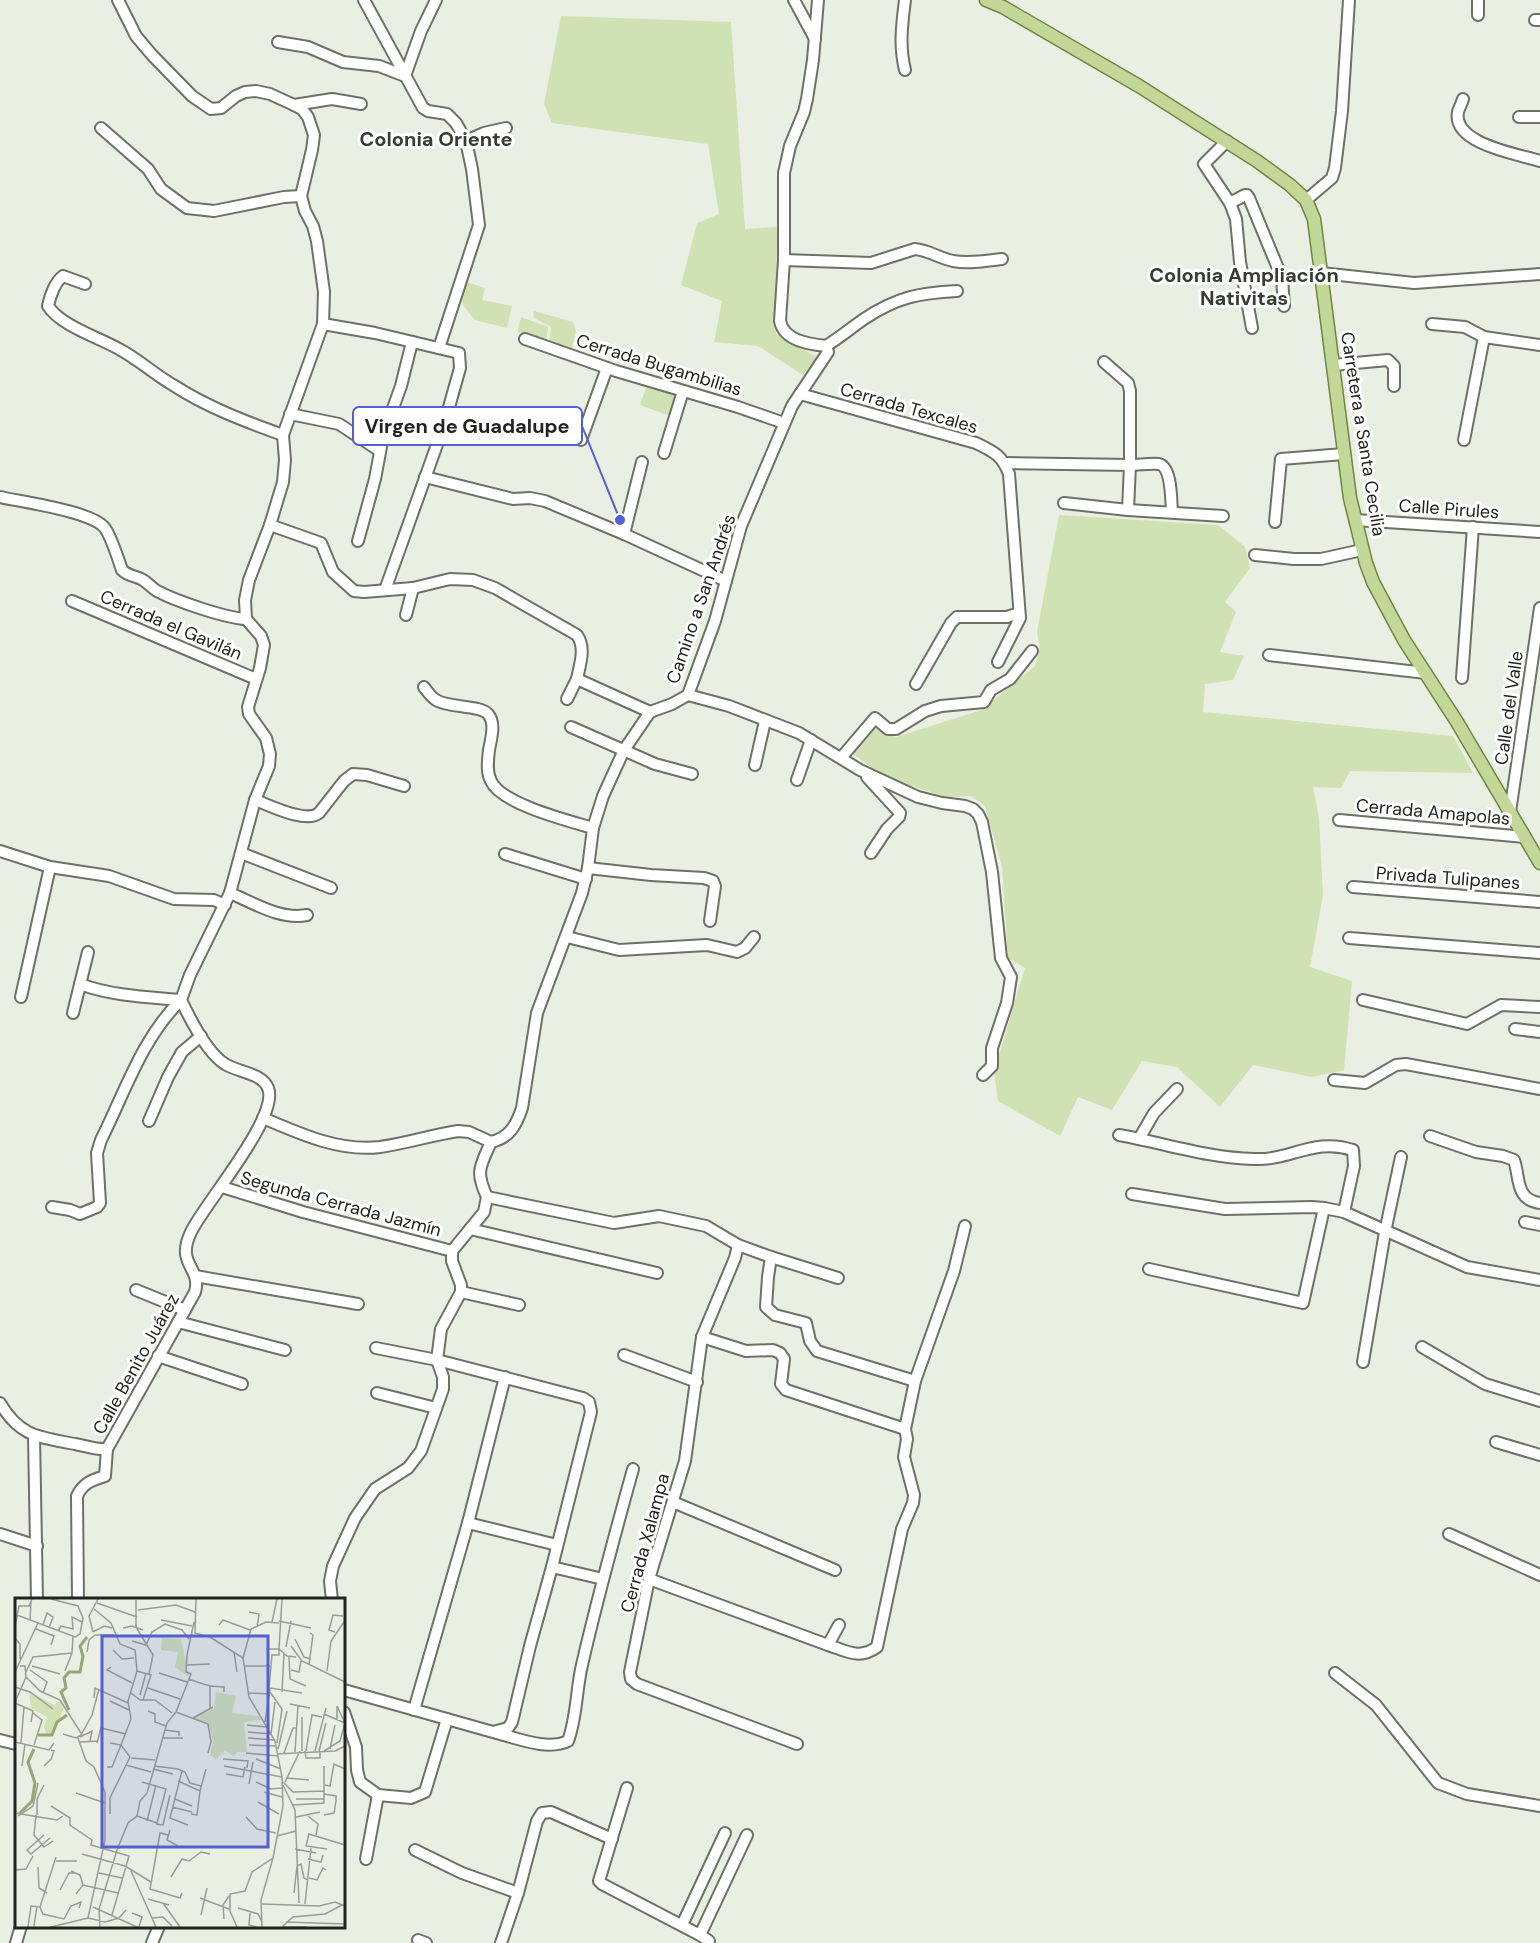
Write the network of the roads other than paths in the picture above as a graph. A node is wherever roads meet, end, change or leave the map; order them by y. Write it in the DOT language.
graph roads {
  1 [pos="118,0"];
  2 [pos="364,0"];
  3 [pos="436,0"];
  4 [pos="794,0"];
  5 [pos="818,0"];
  6 [pos="905,0"];
  7 [pos="986,0"];
  8 [pos="1349,0"];
  9 [pos="1478,0"];
  10 [pos="1478,15"];
  11 [pos="815,39"];
  12 [pos="278,42"];
  13 [pos="905,70"];
  14 [pos="405,76"];
  15 [pos="1463,99"];
  16 [pos="361,104"];
  17 [pos="294,105"];
  18 [pos="1519,117"];
  19 [pos="1540,117"];
  20 [pos="101,128"];
  21 [pos="506,128"];
  22 [pos="466,141"];
  23 [pos="1227,141"];
  24 [pos="1540,160"];
  25 [pos="301,196"];
  26 [pos="1306,200"];
  27 [pos="1230,203"];
  28 [pos="784,260"];
  29 [pos="1002,260"];
  30 [pos="1321,273"];
  31 [pos="1540,274"];
  32 [pos="85,284"];
  33 [pos="957,291"];
  34 [pos="1284,306"];
  35 [pos="322,324"];
  36 [pos="1432,324"];
  37 [pos="1252,328"];
  38 [pos="1484,337"];
  39 [pos="525,339"];
  40 [pos="412,342"];
  41 [pos="1540,345"];
  42 [pos="826,346"];
  43 [pos="438,348"];
  44 [pos="1104,362"];
  45 [pos="1333,365"];
  46 [pos="607,368"];
  47 [pos="1394,386"];
  48 [pos="683,391"];
  49 [pos="800,394"];
  50 [pos="290,414"];
  51 [pos="784,423"];
  52 [pos="283,435"];
  53 [pos="581,440"];
  54 [pos="1464,440"];
  55 [pos="380,451"];
  56 [pos="664,453"];
  57 [pos="1344,454"];
  58 [pos="642,462"];
  59 [pos="1005,463"];
  60 [pos="1130,465"];
  61 [pos="425,477"];
  62 [pos="0,497"];
  63 [pos="1064,503"];
  64 [pos="1128,510"];
  65 [pos="1172,512"];
  66 [pos="1223,516"];
  67 [pos="1355,520"];
  68 [pos="1275,522"];
  69 [pos="270,525"];
  70 [pos="1473,527"];
  71 [pos="1540,532"];
  72 [pos="624,534"];
  73 [pos="358,541"];
  74 [pos="1362,550"];
  75 [pos="1255,555"];
  76 [pos="726,581"];
  77 [pos="413,588"];
  78 [pos="385,590"];
  79 [pos="72,601"];
  80 [pos="1540,608"];
  81 [pos="1019,614"];
  82 [pos="406,615"];
  83 [pos="246,619"];
  84 [pos="1032,651"];
  85 [pos="1269,655"];
  86 [pos="998,662"];
  87 [pos="1426,673"];
  88 [pos="1462,678"];
  89 [pos="256,679"];
  90 [pos="577,679"];
  91 [pos="916,684"];
  92 [pos="424,687"];
  93 [pos="688,695"];
  94 [pos="567,699"];
  95 [pos="650,712"];
  96 [pos="765,721"];
  97 [pos="571,727"];
  98 [pos="811,740"];
  99 [pos="624,750"];
  100 [pos="841,758"];
  101 [pos="754,765"];
  102 [pos="860,770"];
  103 [pos="692,774"];
  104 [pos="797,780"];
  105 [pos="404,786"];
  106 [pos="255,800"];
  107 [pos="1510,812"];
  108 [pos="1339,820"];
  109 [pos="593,828"];
  110 [pos="1525,837"];
  111 [pos="0,851"];
  112 [pos="241,853"];
  113 [pos="871,853"];
  114 [pos="505,854"];
  115 [pos="1540,863"];
  116 [pos="50,867"];
  117 [pos="587,873"];
  118 [pos="1353,887"];
  119 [pos="331,888"];
  120 [pos="230,893"];
  121 [pos="1540,902"];
  122 [pos="225,905"];
  123 [pos="307,915"];
  124 [pos="710,921"];
  125 [pos="567,937"];
  126 [pos="754,937"];
  127 [pos="1349,938"];
  128 [pos="88,952"];
  129 [pos="1540,953"];
  130 [pos="80,984"];
  131 [pos="21,997"];
  132 [pos="181,1000"];
  133 [pos="1363,1000"];
  134 [pos="1540,1007"];
  135 [pos="73,1013"];
  136 [pos="1515,1029"];
  137 [pos="1540,1032"];
  138 [pos="201,1036"];
  139 [pos="982,1075"];
  140 [pos="1334,1080"];
  141 [pos="1177,1089"];
  142 [pos="1540,1089"];
  143 [pos="264,1119"];
  144 [pos="149,1121"];
  145 [pos="1119,1135"];
  146 [pos="1430,1136"];
  147 [pos="1139,1139"];
  148 [pos="491,1142"];
  149 [pos="1401,1157"];
  150 [pos="222,1187"];
  151 [pos="1132,1194"];
  152 [pos="487,1197"];
  153 [pos="1540,1203"];
  154 [pos="52,1207"];
  155 [pos="1324,1208"];
  156 [pos="1344,1212"];
  157 [pos="1525,1222"];
  158 [pos="1540,1225"];
  159 [pos="964,1226"];
  160 [pos="470,1229"];
  161 [pos="1384,1232"];
  162 [pos="738,1245"];
  163 [pos="452,1251"];
  164 [pos="771,1257"];
  165 [pos="1149,1269"];
  166 [pos="657,1273"];
  167 [pos="195,1276"];
  168 [pos="838,1278"];
  169 [pos="1540,1280"];
  170 [pos="136,1290"];
  171 [pos="461,1292"];
  172 [pos="358,1304"];
  173 [pos="519,1305"];
  174 [pos="185,1310"];
  175 [pos="178,1322"];
  176 [pos="702,1336"];
  177 [pos="1422,1347"];
  178 [pos="376,1348"];
  179 [pos="285,1350"];
  180 [pos="624,1355"];
  181 [pos="158,1356"];
  182 [pos="437,1360"];
  183 [pos="1363,1362"];
  184 [pos="505,1377"];
  185 [pos="915,1381"];
  186 [pos="697,1382"];
  187 [pos="242,1384"];
  188 [pos="377,1393"];
  189 [pos="1540,1401"];
  190 [pos="0,1403"];
  191 [pos="436,1408"];
  192 [pos="905,1429"];
  193 [pos="34,1436"];
  194 [pos="1496,1442"];
  195 [pos="107,1449"];
  196 [pos="1540,1455"];
  197 [pos="633,1469"];
  198 [pos="673,1502"];
  199 [pos="468,1523"];
  200 [pos="0,1534"];
  201 [pos="1449,1534"];
  202 [pos="557,1545"];
  203 [pos="37,1546"];
  204 [pos="552,1567"];
  205 [pos="835,1570"];
  206 [pos="1540,1575"];
  207 [pos="603,1579"];
  208 [pos="649,1579"];
  209 [pos="38,1598"];
  210 [pos="78,1598"];
  211 [pos="332,1598"];
  212 [pos="839,1625"];
  213 [pos="828,1645"];
  214 [pos="1335,1673"];
  215 [pos="345,1690"];
  216 [pos="414,1710"];
  217 [pos="345,1715"];
  218 [pos="447,1719"];
  219 [pos="493,1732"];
  220 [pos="0,1740"];
  221 [pos="15,1744"];
  222 [pos="797,1744"];
  223 [pos="627,1788"];
  224 [pos="378,1795"];
  225 [pos="1540,1806"];
  226 [pos="725,1833"];
  227 [pos="747,1835"];
  228 [pos="612,1839"];
  229 [pos="415,1850"];
  230 [pos="366,1859"];
  231 [pos="518,1893"];
  232 [pos="682,1925"];
  233 [pos="20,1928"];
  234 [pos="158,1928"];
  235 [pos="16,1943"];
  236 [pos="152,1943"];
  237 [pos="501,1943"];
  1 -- 17 [label="street"];
  2 -- 14 [label="street"];
  3 -- 14 [label="street"];
  4 -- 11 [label="street"];
  5 -- 11 [label="street"];
  6 -- 13 [label="street"];
  7 -- 23 [label="main road"];
  8 -- 26 [label="street"];
  9 -- 10 [label="street"];
  11 -- 28 [label="street"];
  12 -- 14 [label="street"];
  14 -- 22 [label="street"];
  15 -- 24 [label="street"];
  16 -- 17 [label="street"];
  17 -- 25 [label="street"];
  18 -- 19 [label="street"];
  20 -- 25 [label="street"];
  21 -- 22 [label="street"];
  22 -- 43 [label="street"];
  23 -- 26 [label="main road"];
  23 -- 27 [label="street"];
  25 -- 35 [label="street"];
  26 -- 30 [label="main road, Carretera a Santa Cecilia"];
  27 -- 34 [label="street"];
  27 -- 37 [label="street"];
  28 -- 29 [label="street"];
  28 -- 42 [label="street"];
  30 -- 31 [label="street"];
  30 -- 45 [label="main road, Carretera a Santa Cecilia"];
  32 -- 52 [label="street"];
  33 -- 42 [label="street"];
  35 -- 40 [label="street"];
  35 -- 50 [label="street"];
  36 -- 38 [label="street"];
  38 -- 41 [label="street"];
  38 -- 54 [label="street"];
  39 -- 46 [label="street, Cerrada Bugambilias"];
  40 -- 43 [label="street"];
  40 -- 55 [label="street"];
  42 -- 49 [label="street, Camino a San Andrés"];
  43 -- 61 [label="street"];
  44 -- 60 [label="street"];
  45 -- 47 [label="street"];
  45 -- 57 [label="main road, Carretera a Santa Cecilia"];
  46 -- 48 [label="street, Cerrada Bugambilias"];
  46 -- 53 [label="street"];
  48 -- 51 [label="street, Cerrada Bugambilias"];
  48 -- 56 [label="street"];
  49 -- 51 [label="street, Camino a San Andrés"];
  49 -- 59 [label="street, Cerrada Texcales"];
  50 -- 52 [label="street"];
  50 -- 55 [label="street"];
  51 -- 76 [label="street, Camino a San Andrés"];
  52 -- 69 [label="street"];
  55 -- 73 [label="street"];
  57 -- 67 [label="main road, Carretera a Santa Cecilia"];
  57 -- 68 [label="street"];
  58 -- 72 [label="street"];
  59 -- 60 [label="street"];
  59 -- 81 [label="street"];
  60 -- 64 [label="street"];
  60 -- 65 [label="street"];
  61 -- 72 [label="street"];
  61 -- 78 [label="street"];
  62 -- 83 [label="street"];
  63 -- 64 [label="street"];
  64 -- 65 [label="street"];
  65 -- 66 [label="street"];
  67 -- 70 [label="street, Calle Pirules"];
  67 -- 74 [label="main road, Carretera a Santa Cecilia"];
  69 -- 78 [label="street"];
  69 -- 83 [label="street"];
  70 -- 71 [label="street, Calle Pirules"];
  70 -- 88 [label="street"];
  72 -- 76 [label="street"];
  74 -- 75 [label="street"];
  74 -- 87 [label="main road, Carretera a Santa Cecilia"];
  76 -- 93 [label="street, Camino a San Andrés"];
  77 -- 78 [label="street"];
  77 -- 82 [label="street"];
  77 -- 90 [label="street"];
  79 -- 89 [label="street, Cerrada el Gavilán"];
  80 -- 107 [label="street, Calle del Valle"];
  81 -- 86 [label="street"];
  81 -- 91 [label="street"];
  83 -- 89 [label="street"];
  84 -- 100 [label="street"];
  85 -- 87 [label="street"];
  87 -- 107 [label="main road, Carretera a Santa Cecilia"];
  89 -- 106 [label="street"];
  90 -- 94 [label="street"];
  90 -- 95 [label="street"];
  92 -- 109 [label="street"];
  93 -- 95 [label="street, Camino a San Andrés"];
  93 -- 96 [label="street"];
  95 -- 99 [label="street"];
  96 -- 98 [label="street"];
  96 -- 101 [label="street"];
  97 -- 99 [label="street"];
  98 -- 100 [label="street"];
  98 -- 104 [label="street"];
  99 -- 103 [label="street"];
  99 -- 109 [label="street"];
  100 -- 102 [label="street"];
  102 -- 113 [label="street"];
  102 -- 139 [label="street"];
  105 -- 106 [label="street"];
  106 -- 112 [label="street"];
  107 -- 110 [label="main road, Carretera a Santa Cecilia"];
  108 -- 110 [label="street, Cerrada Amapolas"];
  109 -- 117 [label="street"];
  110 -- 115 [label="main road, Carretera a Santa Cecilia"];
  111 -- 116 [label="street"];
  112 -- 119 [label="street"];
  112 -- 120 [label="street"];
  114 -- 117 [label="street"];
  116 -- 122 [label="street"];
  116 -- 131 [label="street"];
  117 -- 124 [label="street"];
  117 -- 125 [label="street"];
  118 -- 121 [label="street, Privada Tulipanes"];
  120 -- 122 [label="street"];
  120 -- 123 [label="street"];
  122 -- 132 [label="street"];
  125 -- 126 [label="street"];
  125 -- 148 [label="street"];
  127 -- 129 [label="street"];
  128 -- 130 [label="street"];
  130 -- 132 [label="street"];
  130 -- 135 [label="street"];
  132 -- 138 [label="street"];
  132 -- 154 [label="street"];
  133 -- 134 [label="street"];
  136 -- 137 [label="street"];
  138 -- 143 [label="street"];
  138 -- 144 [label="street"];
  140 -- 142 [label="street"];
  141 -- 147 [label="street"];
  143 -- 148 [label="street"];
  143 -- 150 [label="street"];
  145 -- 147 [label="street"];
  146 -- 153 [label="street"];
  147 -- 156 [label="street"];
  148 -- 152 [label="street"];
  149 -- 161 [label="street"];
  150 -- 163 [label="street, Segunda Cerrada Jazmín"];
  150 -- 167 [label="street"];
  151 -- 155 [label="street"];
  152 -- 160 [label="street"];
  152 -- 162 [label="street"];
  155 -- 156 [label="street"];
  155 -- 165 [label="street"];
  156 -- 161 [label="street"];
  157 -- 158 [label="street"];
  159 -- 185 [label="street"];
  160 -- 163 [label="street"];
  160 -- 166 [label="street"];
  161 -- 169 [label="street"];
  161 -- 183 [label="street"];
  162 -- 164 [label="street"];
  162 -- 176 [label="street, Cerrada Xalampa"];
  163 -- 171 [label="street"];
  164 -- 168 [label="street"];
  164 -- 185 [label="street"];
  167 -- 172 [label="street"];
  167 -- 174 [label="street, Calle Benito Juárez"];
  170 -- 174 [label="street"];
  171 -- 173 [label="street"];
  171 -- 182 [label="street"];
  174 -- 175 [label="street, Calle Benito Juárez"];
  175 -- 179 [label="street"];
  175 -- 181 [label="street, Calle Benito Juárez"];
  176 -- 186 [label="street, Cerrada Xalampa"];
  176 -- 192 [label="street"];
  177 -- 189 [label="street"];
  178 -- 182 [label="street"];
  180 -- 186 [label="street"];
  181 -- 187 [label="street"];
  181 -- 195 [label="street, Calle Benito Juárez"];
  182 -- 184 [label="street"];
  182 -- 191 [label="street"];
  184 -- 199 [label="street"];
  184 -- 202 [label="street"];
  185 -- 192 [label="street"];
  186 -- 198 [label="street, Cerrada Xalampa"];
  188 -- 191 [label="street"];
  190 -- 193 [label="street"];
  191 -- 211 [label="street"];
  192 -- 213 [label="street"];
  193 -- 195 [label="street, Calle Benito Juárez"];
  193 -- 203 [label="street"];
  194 -- 196 [label="street"];
  195 -- 210 [label="street"];
  197 -- 207 [label="street"];
  198 -- 205 [label="street"];
  198 -- 208 [label="street, Cerrada Xalampa"];
  199 -- 202 [label="street"];
  199 -- 216 [label="street"];
  200 -- 203 [label="street"];
  201 -- 206 [label="street"];
  202 -- 204 [label="street"];
  203 -- 209 [label="street"];
  204 -- 207 [label="street"];
  204 -- 219 [label="street"];
  207 -- 219 [label="street"];
  208 -- 213 [label="street"];
  208 -- 222 [label="street, Cerrada Xalampa"];
  212 -- 213 [label="street"];
  214 -- 225 [label="street"];
  215 -- 216 [label="street"];
  216 -- 218 [label="street"];
  217 -- 224 [label="street"];
  218 -- 219 [label="street"];
  218 -- 224 [label="street"];
  220 -- 221 [label="street"];
  223 -- 228 [label="street"];
  224 -- 230 [label="street"];
  226 -- 232 [label="street"];
  227 -- 232 [label="street"];
  228 -- 231 [label="street"];
  228 -- 232 [label="street"];
  229 -- 231 [label="street"];
  231 -- 237 [label="street"];
  233 -- 235 [label="street"];
  234 -- 236 [label="street"];
}
